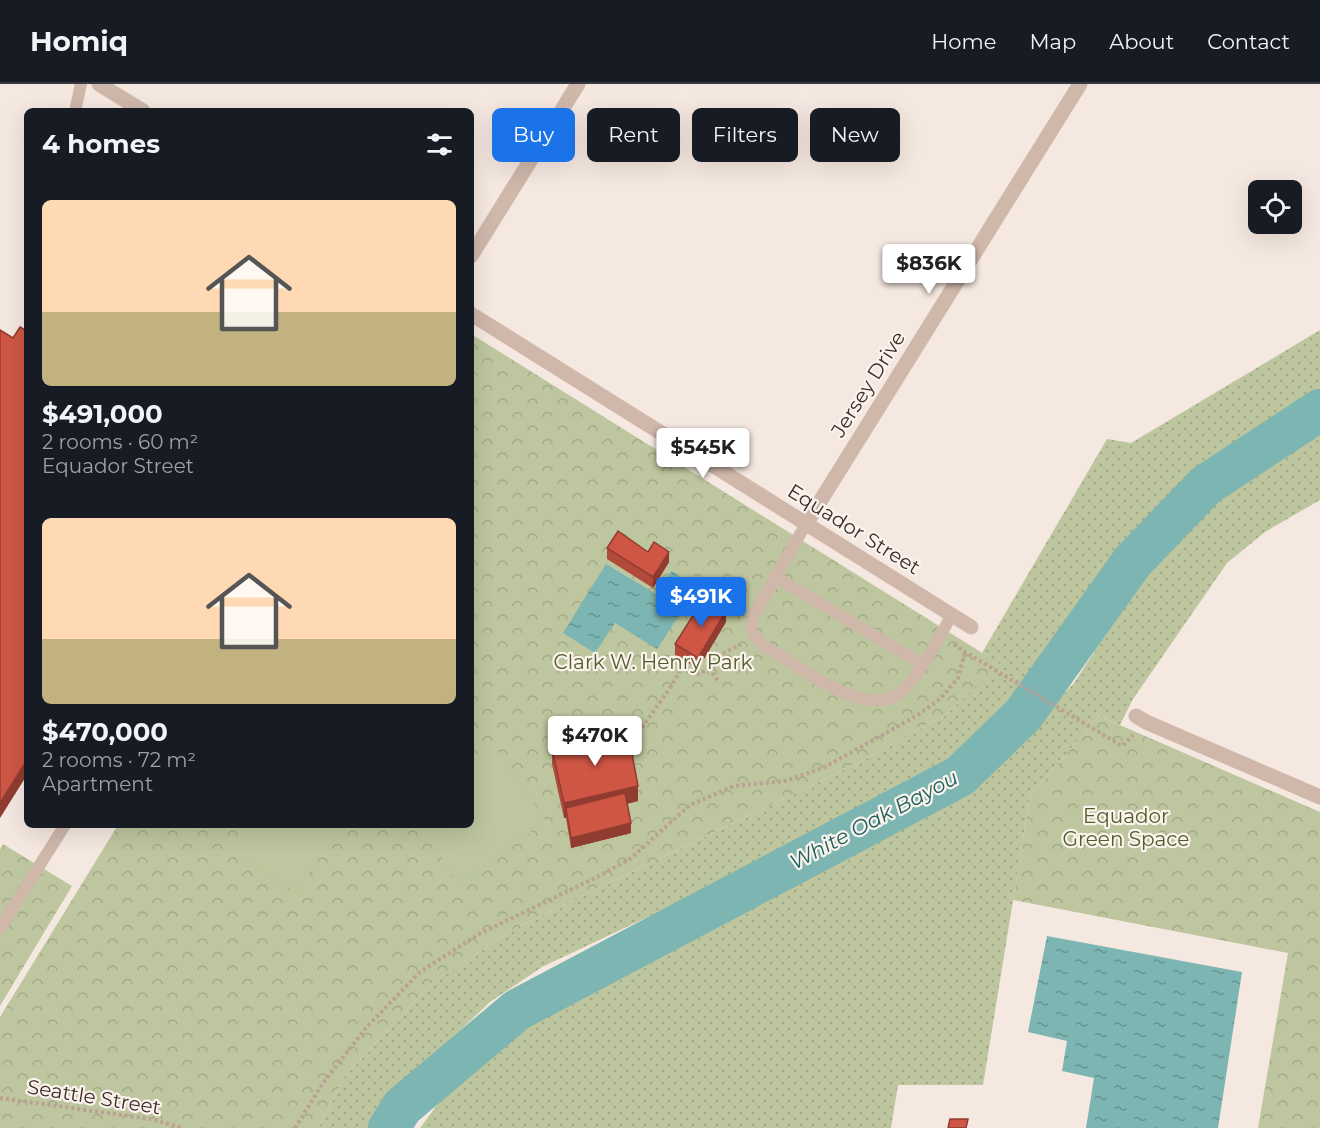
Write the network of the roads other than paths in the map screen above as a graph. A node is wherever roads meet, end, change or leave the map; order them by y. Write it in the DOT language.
graph roads {
  1 [pos="81,84"];
  2 [pos="99,84"];
  3 [pos="578,84"];
  4 [pos="1080,84"];
  5 [pos="76,108"];
  6 [pos="137,108"];
  7 [pos="474,251"];
  8 [pos="474,316"];
  9 [pos="806,524"];
  10 [pos="774,576"];
  11 [pos="952,615"];
  12 [pos="971,627"];
  13 [pos="922,664"];
  14 [pos="1141,719"];
  15 [pos="1320,797"];
  16 [pos="63,828"];
  17 [pos="0,928"];
  1 -- 5 [label="lane"];
  2 -- 6 [label="street"];
  3 -- 7 [label="street"];
  4 -- 9 [label="street, Jersey Drive"];
  8 -- 9 [label="street, Equador Street"];
  9 -- 10 [label="lane"];
  9 -- 11 [label="street, Equador Street"];
  10 -- 13 [label="lane"];
  10 -- 13 [label="lane"];
  11 -- 12 [label="street, Equador Street"];
  11 -- 13 [label="lane"];
  14 -- 15 [label="street"];
  16 -- 17 [label="lane"];
}
